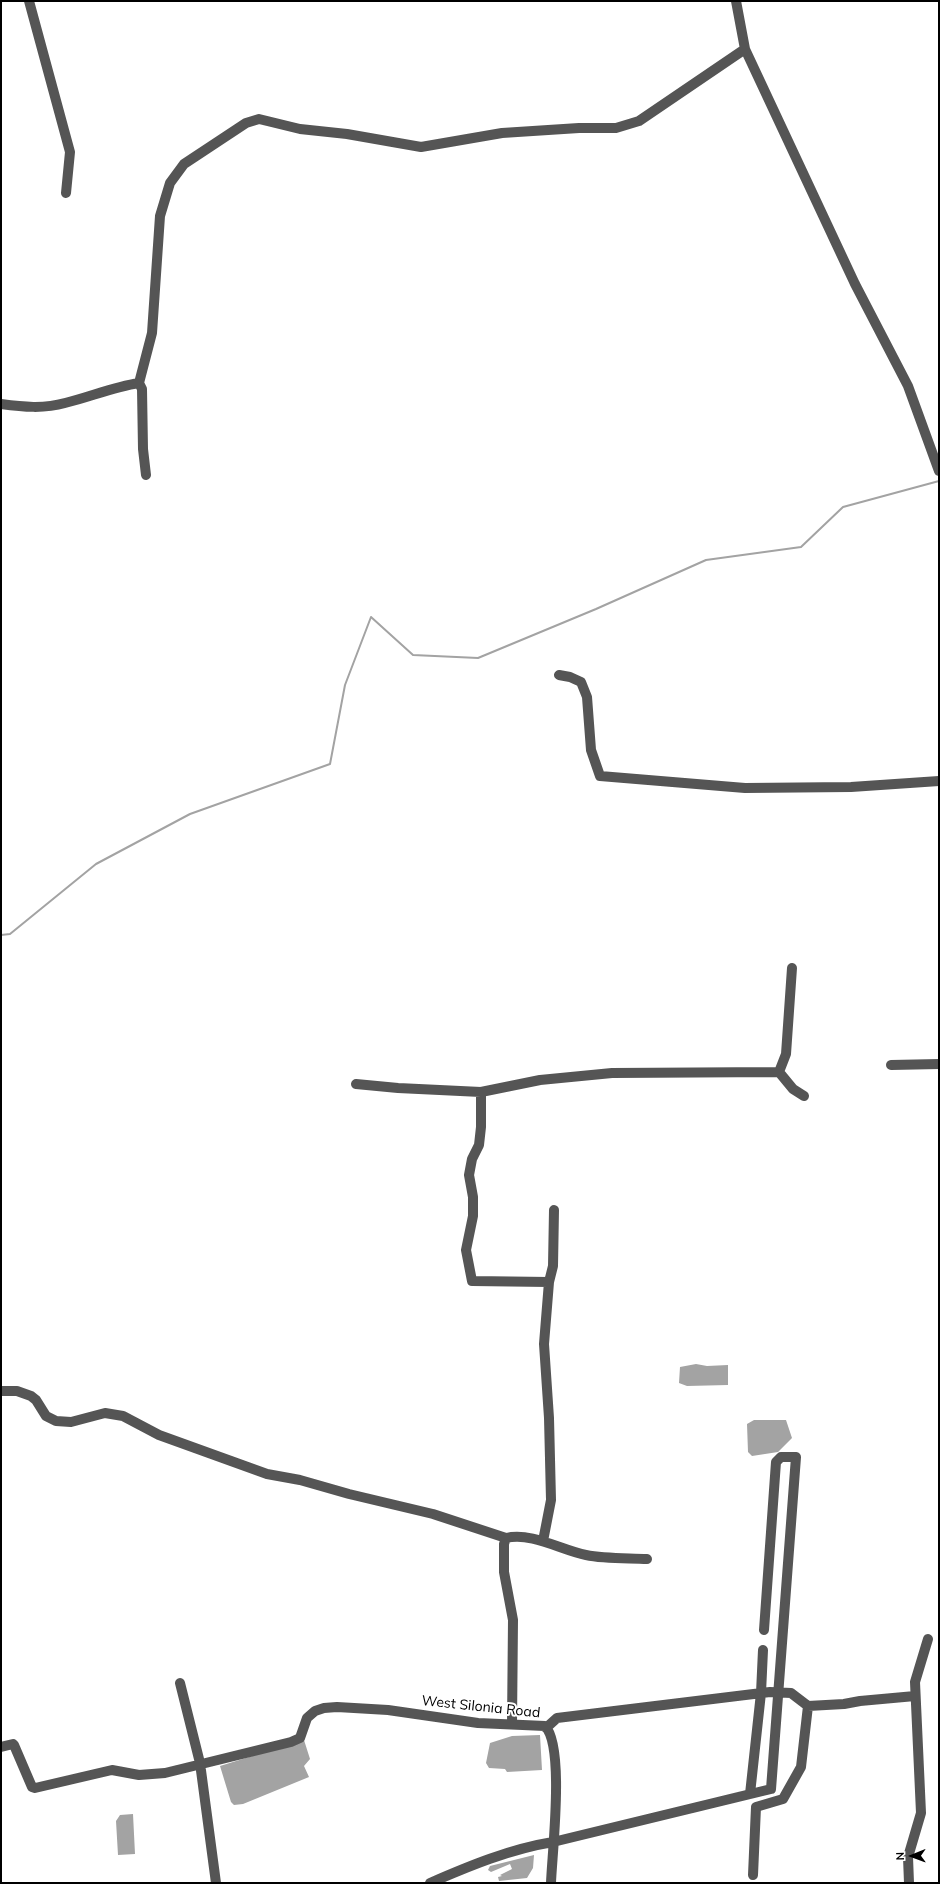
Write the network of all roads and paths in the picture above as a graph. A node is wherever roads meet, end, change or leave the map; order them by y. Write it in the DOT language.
graph roads {
  1 [pos="29,1"];
  2 [pos="736,1"];
  3 [pos="745,49"];
  4 [pos="66,193"];
  5 [pos="139,383"];
  6 [pos="1,404"];
  7 [pos="939,471"];
  8 [pos="146,475"];
  9 [pos="559,675"];
  10 [pos="939,782"];
  11 [pos="792,968"];
  12 [pos="939,1064"];
  13 [pos="891,1065"];
  14 [pos="779,1072"];
  15 [pos="356,1084"];
  16 [pos="481,1092"];
  17 [pos="804,1096"];
  18 [pos="554,1210"];
  19 [pos="549,1282"];
  20 [pos="1,1391"];
  21 [pos="506,1538"];
  22 [pos="543,1541"];
  23 [pos="647,1559"];
  24 [pos="764,1630"];
  25 [pos="928,1639"];
  26 [pos="763,1650"];
  27 [pos="180,1683"];
  28 [pos="761,1693"];
  29 [pos="779,1693"];
  30 [pos="916,1696"];
  31 [pos="808,1706"];
  32 [pos="512,1724"];
  33 [pos="546,1728"];
  34 [pos="1,1747"];
  35 [pos="200,1763"];
  36 [pos="750,1794"];
  37 [pos="553,1842"];
  38 [pos="753,1875"];
  39 [pos="216,1883"];
  40 [pos="430,1883"];
  41 [pos="551,1883"];
  42 [pos="908,1883"];
  1 -- 4 [label="street"];
  2 -- 3 [label="street"];
  3 -- 5 [label="street"];
  3 -- 7 [label="street"];
  5 -- 6 [label="street"];
  5 -- 8 [label="street"];
  9 -- 10 [label="street"];
  11 -- 14 [label="street"];
  12 -- 13 [label="street"];
  14 -- 16 [label="street"];
  14 -- 17 [label="street"];
  15 -- 16 [label="street"];
  16 -- 19 [label="street"];
  18 -- 19 [label="street"];
  19 -- 22 [label="street"];
  20 -- 21 [label="street"];
  21 -- 22 [label="street"];
  21 -- 32 [label="street"];
  22 -- 23 [label="street"];
  24 -- 29 [label="street"];
  25 -- 30 [label="street"];
  26 -- 28 [label="street"];
  27 -- 35 [label="street"];
  28 -- 29 [label="street"];
  28 -- 33 [label="street"];
  28 -- 36 [label="street"];
  29 -- 31 [label="street"];
  29 -- 36 [label="street"];
  30 -- 31 [label="street"];
  30 -- 42 [label="street"];
  31 -- 38 [label="street"];
  32 -- 33 [label="street, West Silonia Road"];
  32 -- 35 [label="street, West Silonia Road"];
  33 -- 37 [label="street, West Silonia Road"];
  34 -- 35 [label="street"];
  35 -- 39 [label="street"];
  36 -- 37 [label="street"];
  37 -- 40 [label="street"];
  37 -- 41 [label="street, West Silonia Road"];
}
